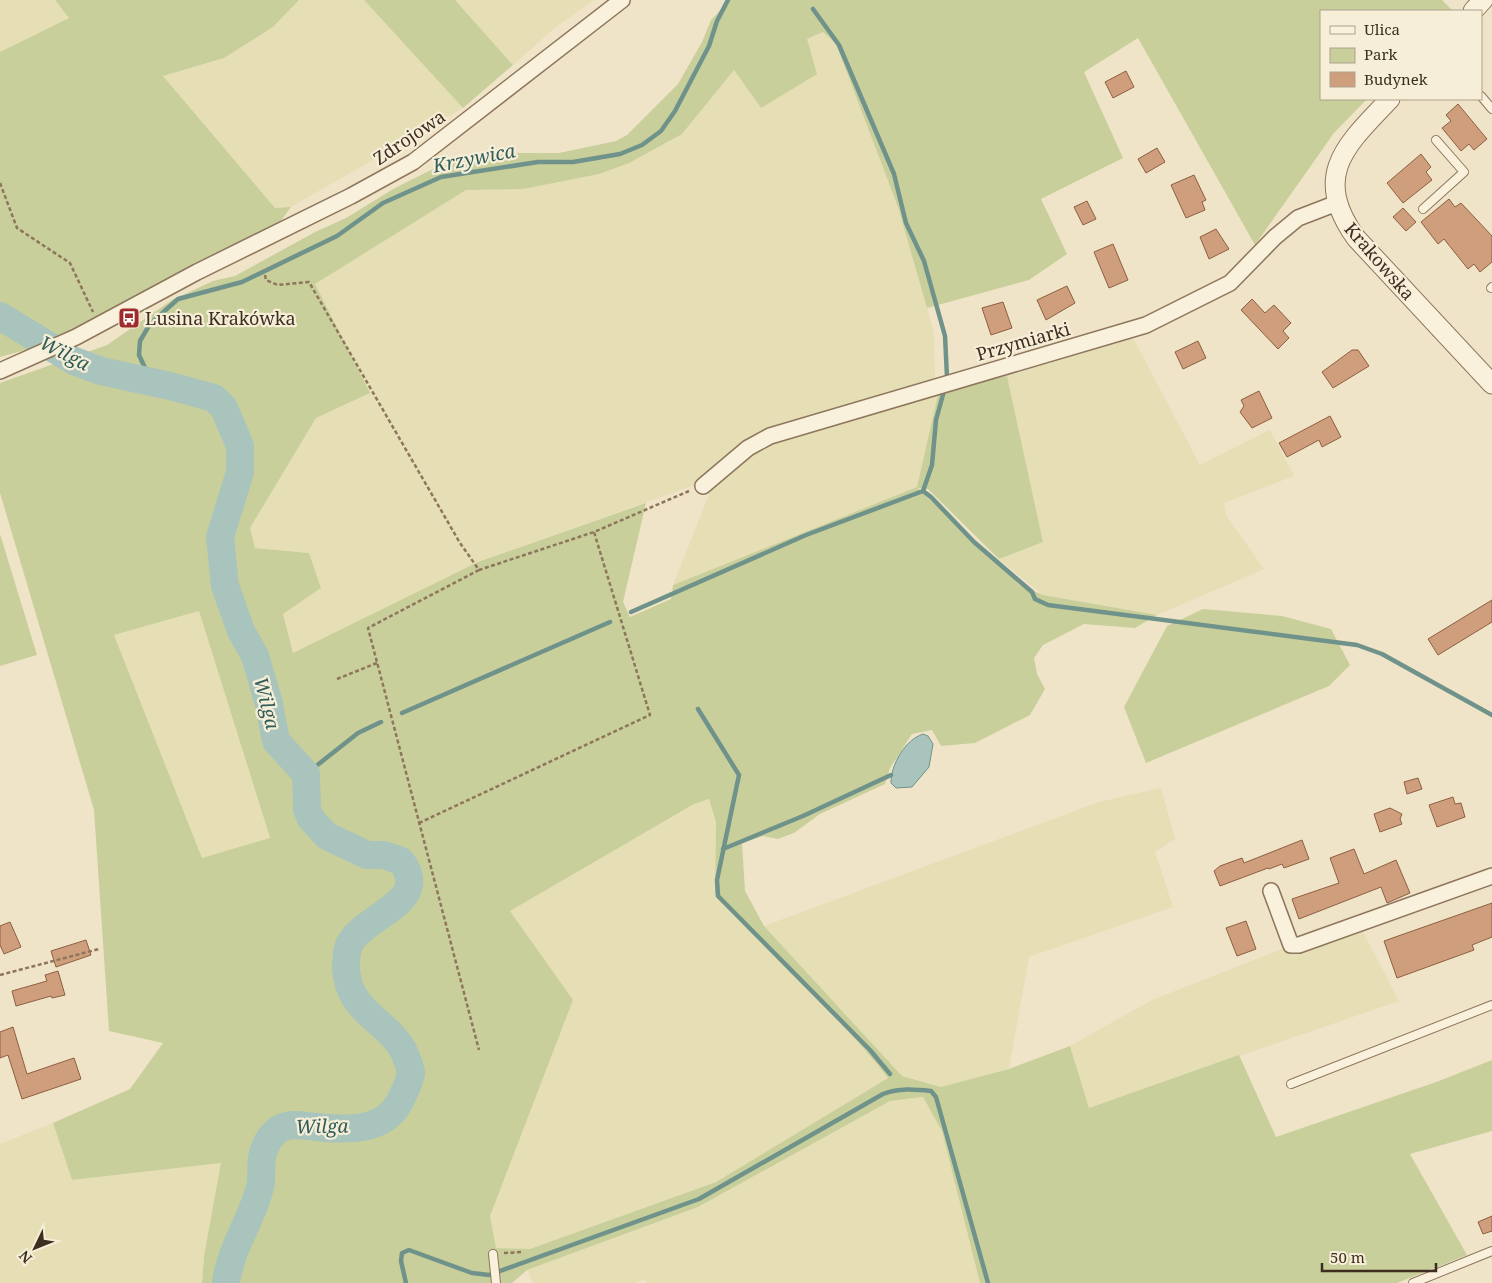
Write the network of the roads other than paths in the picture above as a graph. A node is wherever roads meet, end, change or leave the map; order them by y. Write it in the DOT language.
graph roads {
  1 [pos="622,0"];
  2 [pos="1483,0"];
  3 [pos="1474,10"];
  4 [pos="1482,97"];
  5 [pos="1389,100"];
  6 [pos="1492,109"];
  7 [pos="1436,140"];
  8 [pos="1337,203"];
  9 [pos="1423,209"];
  10 [pos="0,371"];
  11 [pos="1492,384"];
  12 [pos="703,486"];
  13 [pos="1492,876"];
  14 [pos="1271,891"];
  15 [pos="1492,1005"];
  16 [pos="1291,1084"];
  17 [pos="1492,1251"];
  18 [pos="493,1254"];
  19 [pos="495,1278"];
  20 [pos="1413,1283"];
  1 -- 10 [label="street, Zdrojowa"];
  2 -- 3 [label="street"];
  4 -- 6 [label="lane"];
  5 -- 8 [label="street, Krakowska"];
  7 -- 9 [label="lane"];
  8 -- 11 [label="street, Krakowska"];
  8 -- 12 [label="street, Przymiarki"];
  13 -- 14 [label="street"];
  15 -- 16 [label="lane"];
  17 -- 20 [label="lane"];
  18 -- 19 [label="lane"];
}
